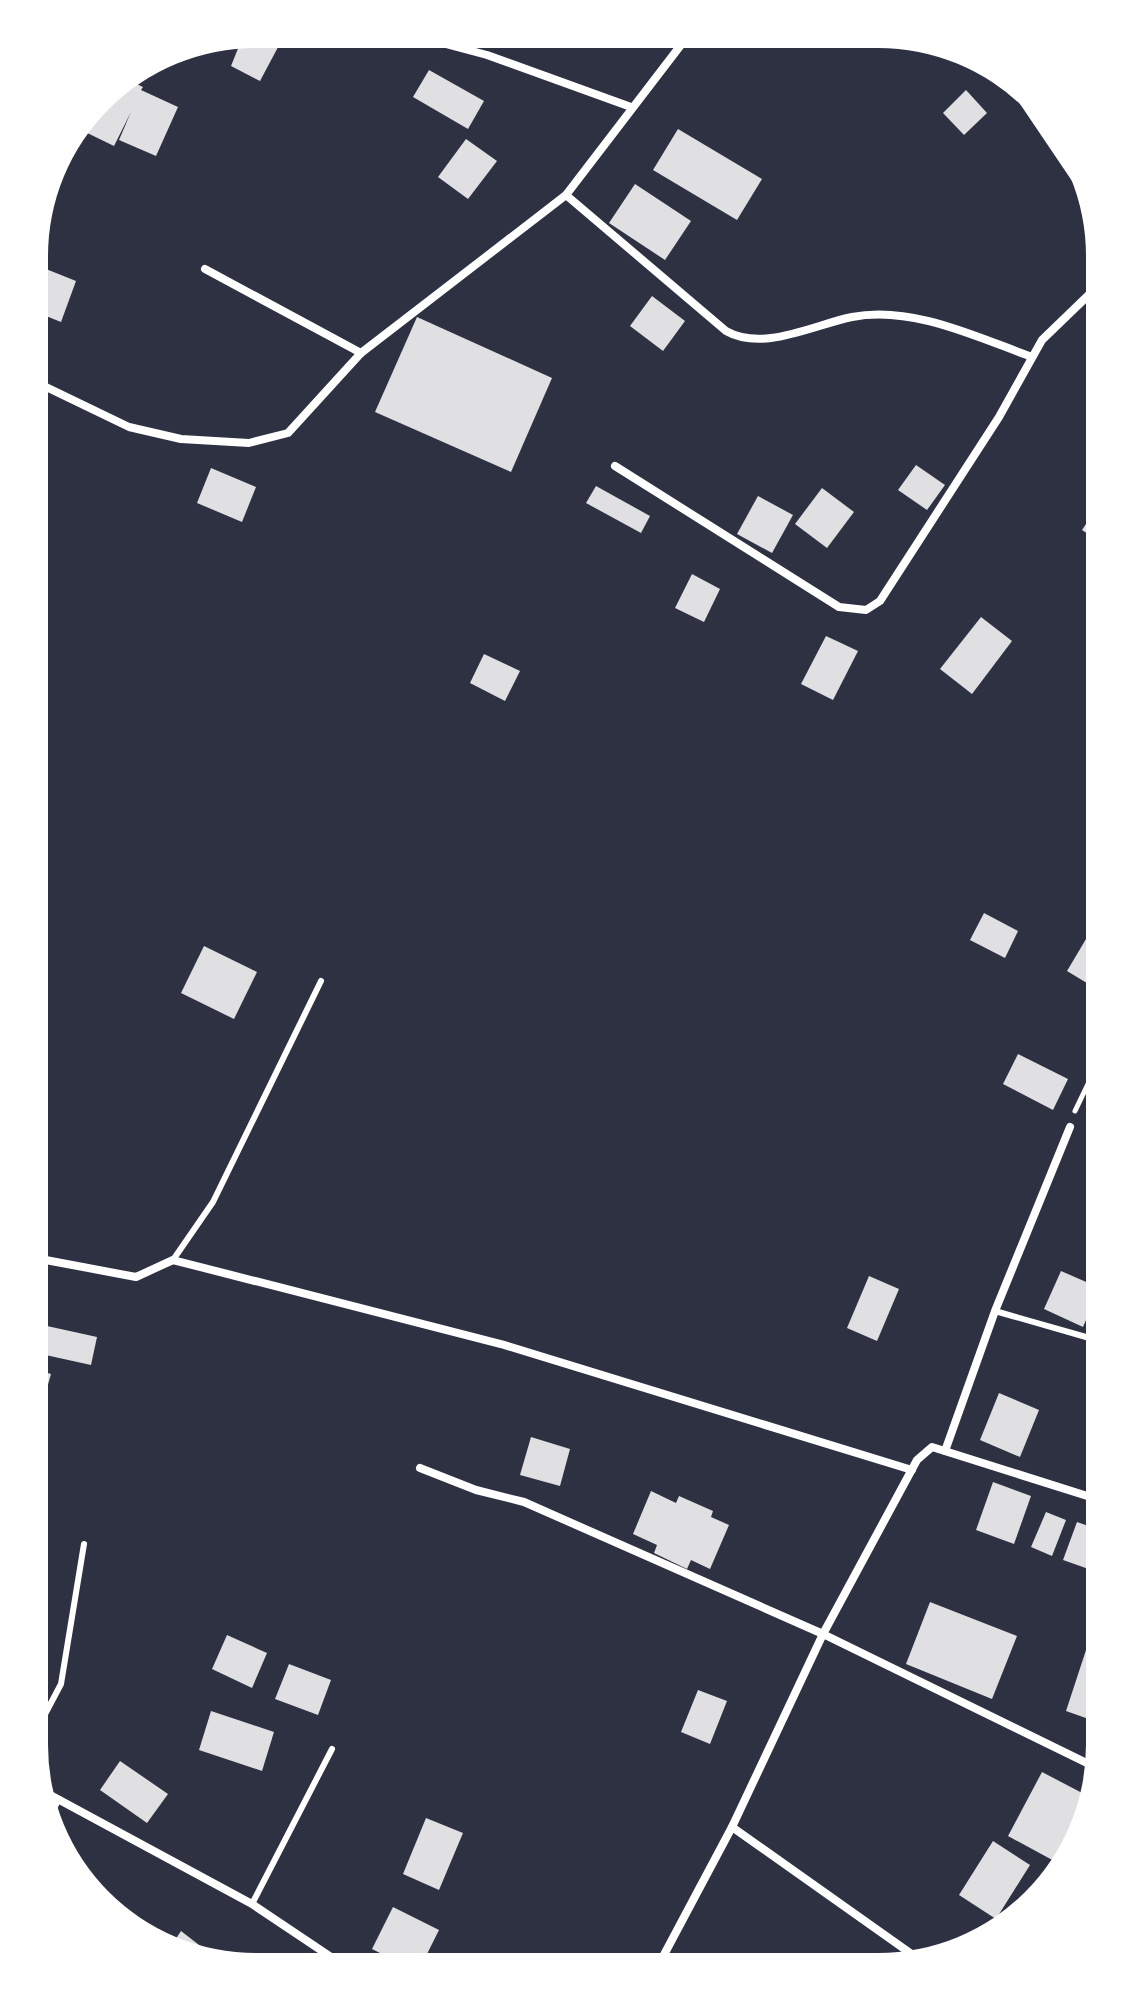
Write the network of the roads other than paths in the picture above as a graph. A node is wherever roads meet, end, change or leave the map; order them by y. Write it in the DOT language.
graph roads {
  1 [pos="461,48"];
  2 [pos="678,48"];
  3 [pos="631,107"];
  4 [pos="566,195"];
  5 [pos="205,269"];
  6 [pos="1086,298"];
  7 [pos="361,353"];
  8 [pos="1032,357"];
  9 [pos="48,388"];
  10 [pos="615,466"];
  11 [pos="321,981"];
  12 [pos="1070,1127"];
  13 [pos="48,1260"];
  14 [pos="173,1260"];
  15 [pos="995,1311"];
  16 [pos="1086,1337"];
  17 [pos="945,1451"];
  18 [pos="420,1468"];
  19 [pos="912,1470"];
  20 [pos="1086,1496"];
  21 [pos="84,1544"];
  22 [pos="823,1634"];
  23 [pos="48,1709"];
  24 [pos="332,1749"];
  25 [pos="1085,1762"];
  26 [pos="55,1797"];
  27 [pos="59,1799"];
  28 [pos="57,1803"];
  29 [pos="732,1827"];
  30 [pos="252,1904"];
  31 [pos="907,1951"];
  32 [pos="325,1953"];
  33 [pos="665,1953"];
  1 -- 3 [label="street"];
  2 -- 3 [label="street"];
  3 -- 4 [label="street"];
  4 -- 7 [label="street"];
  4 -- 8 [label="street"];
  5 -- 7 [label="street"];
  6 -- 8 [label="street"];
  7 -- 9 [label="street"];
  8 -- 10 [label="street"];
  11 -- 14 [label="lane"];
  12 -- 15 [label="street"];
  13 -- 14 [label="street"];
  14 -- 19 [label="street"];
  15 -- 16 [label="lane"];
  15 -- 17 [label="street"];
  17 -- 19 [label="street"];
  17 -- 20 [label="street"];
  18 -- 22 [label="street"];
  19 -- 22 [label="street"];
  21 -- 23 [label="lane"];
  22 -- 25 [label="street"];
  22 -- 29 [label="street"];
  24 -- 30 [label="lane"];
  26 -- 27 [label="street"];
  27 -- 28 [label="lane"];
  27 -- 30 [label="street"];
  29 -- 31 [label="street"];
  29 -- 33 [label="street"];
  30 -- 32 [label="street"];
}
